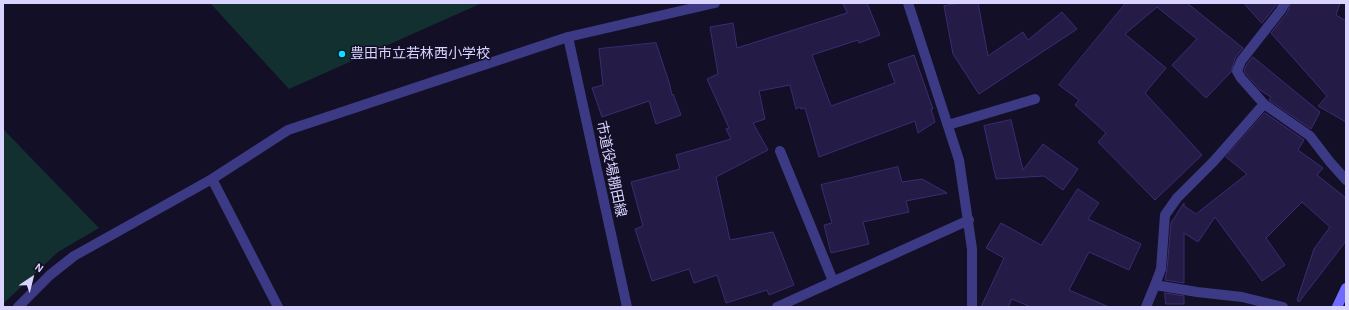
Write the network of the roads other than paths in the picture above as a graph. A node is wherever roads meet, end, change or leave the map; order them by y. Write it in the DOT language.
graph roads {
  1 [pos="715,3"];
  2 [pos="908,3"];
  3 [pos="1285,3"];
  4 [pos="568,37"];
  5 [pos="1035,99"];
  6 [pos="1264,104"];
  7 [pos="948,125"];
  8 [pos="780,151"];
  9 [pos="212,179"];
  10 [pos="1346,180"];
  11 [pos="969,220"];
  12 [pos="833,282"];
  13 [pos="1155,285"];
  14 [pos="1346,288"];
  15 [pos="18,307"];
  16 [pos="278,307"];
  17 [pos="627,307"];
  18 [pos="776,307"];
  19 [pos="972,307"];
  20 [pos="1146,307"];
  21 [pos="1283,307"];
  22 [pos="1337,307"];
  1 -- 4 [label="street"];
  2 -- 7 [label="street"];
  3 -- 6 [label="street"];
  4 -- 9 [label="street"];
  4 -- 17 [label="street, 市道役場棚田線"];
  5 -- 7 [label="street"];
  6 -- 10 [label="street"];
  6 -- 13 [label="street"];
  7 -- 11 [label="street"];
  8 -- 12 [label="street"];
  9 -- 15 [label="street"];
  9 -- 16 [label="street"];
  11 -- 12 [label="street"];
  11 -- 19 [label="street"];
  12 -- 18 [label="street"];
  13 -- 20 [label="street"];
  13 -- 21 [label="street"];
  14 -- 22 [label="street"];
}
